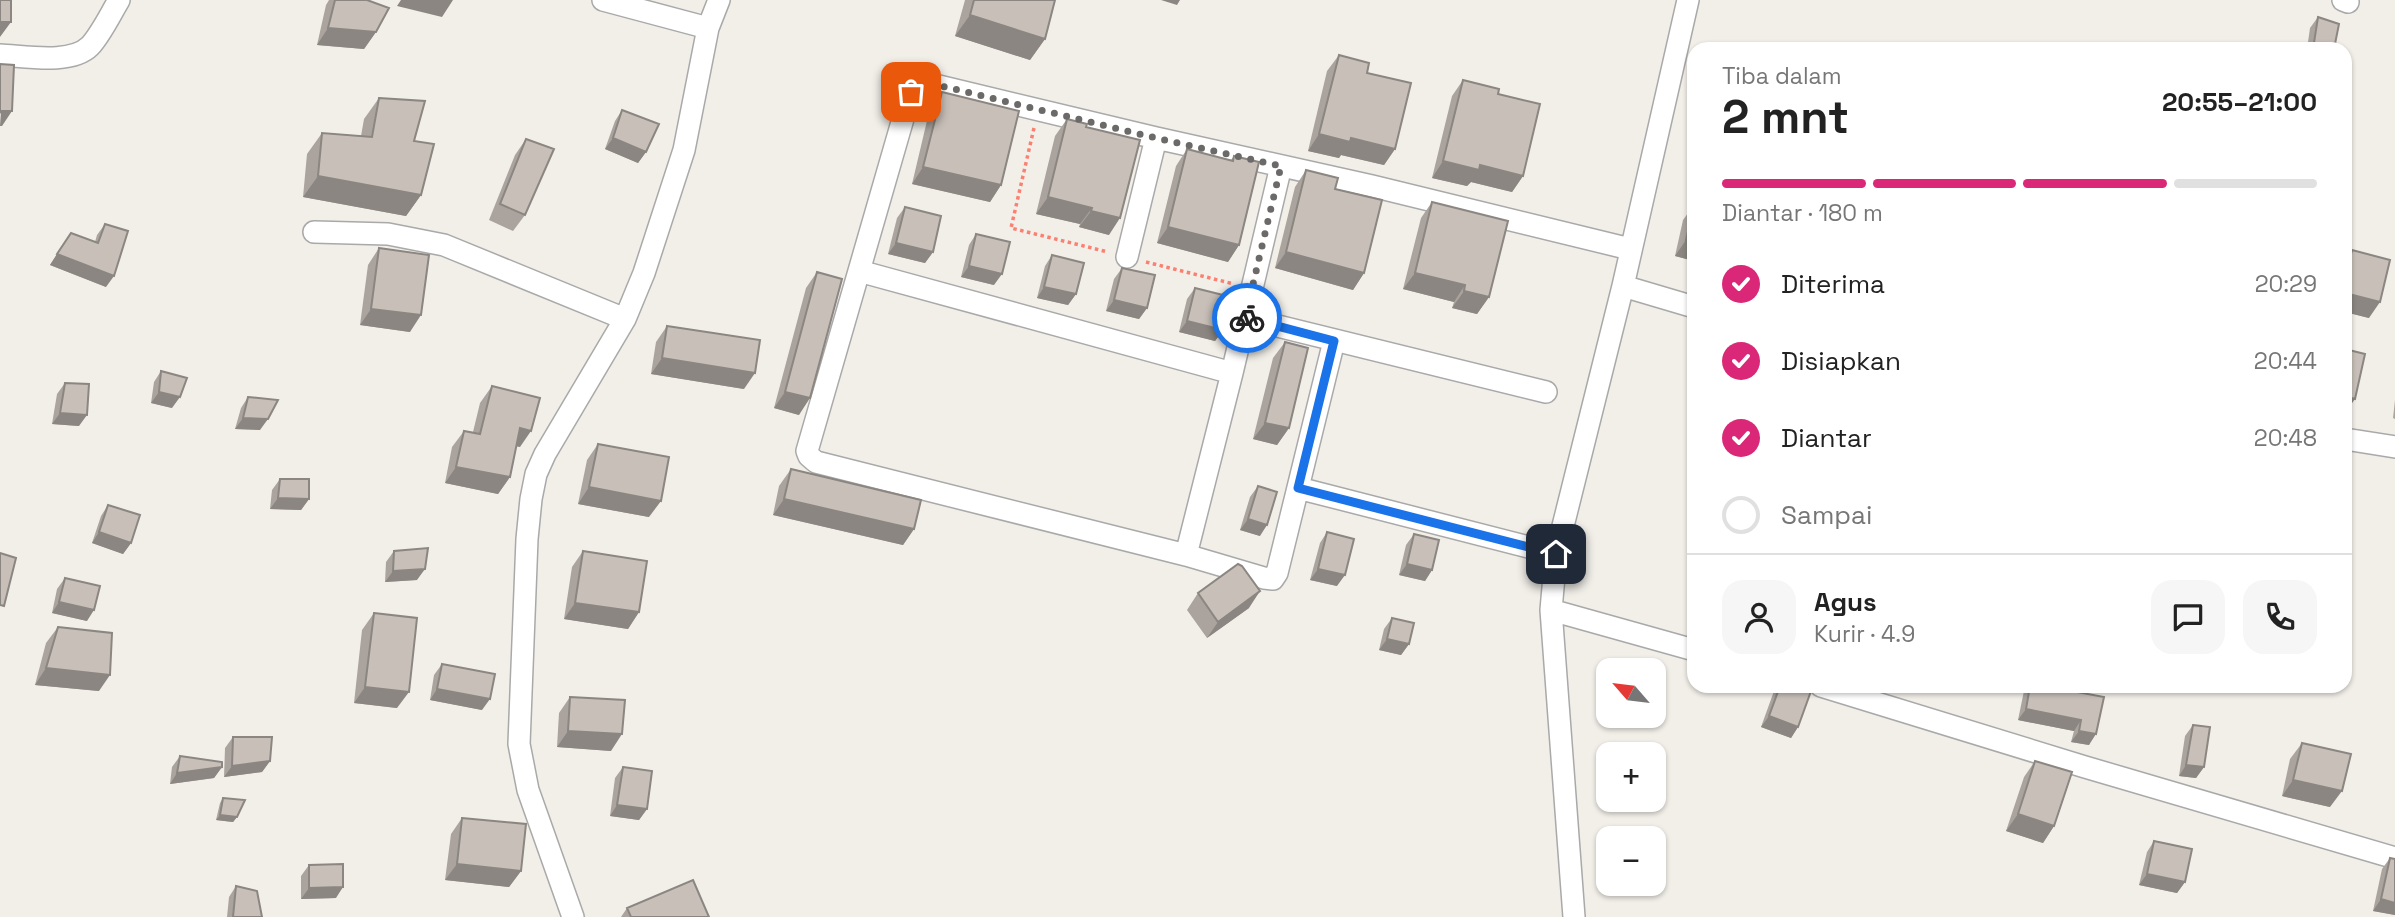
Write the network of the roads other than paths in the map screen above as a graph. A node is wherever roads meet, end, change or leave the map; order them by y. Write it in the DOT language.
graph roads {
  1 [pos="119,0"];
  2 [pos="603,0"];
  3 [pos="719,0"];
  4 [pos="1688,0"];
  5 [pos="708,29"];
  6 [pos="0,55"];
  7 [pos="1156,138"];
  8 [pos="1281,166"];
  9 [pos="314,232"];
  10 [pos="1630,249"];
  11 [pos="1127,257"];
  12 [pos="859,271"];
  13 [pos="1623,286"];
  14 [pos="1687,305"];
  15 [pos="1245,318"];
  16 [pos="625,319"];
  17 [pos="1334,341"];
  18 [pos="1232,373"];
  19 [pos="1546,392"];
  20 [pos="2352,440"];
  21 [pos="2395,447"];
  22 [pos="1298,488"];
  23 [pos="1556,554"];
  24 [pos="1186,555"];
  25 [pos="1551,610"];
  26 [pos="1687,648"];
  27 [pos="1844,693"];
  28 [pos="2395,858"];
  29 [pos="573,917"];
  30 [pos="1574,917"];
  1 -- 6 [label="street"];
  2 -- 5 [label="street"];
  3 -- 5 [label="street"];
  4 -- 10 [label="street"];
  5 -- 16 [label="street"];
  7 -- 8 [label="street"];
  7 -- 11 [label="street"];
  7 -- 12 [label="street"];
  8 -- 10 [label="street"];
  8 -- 15 [label="street"];
  9 -- 16 [label="street"];
  10 -- 13 [label="street"];
  12 -- 18 [label="street"];
  12 -- 24 [label="street"];
  13 -- 14 [label="street"];
  13 -- 23 [label="street"];
  15 -- 17 [label="street"];
  15 -- 18 [label="street"];
  16 -- 29 [label="street"];
  17 -- 19 [label="street"];
  17 -- 22 [label="street"];
  18 -- 24 [label="street"];
  20 -- 21 [label="street"];
  22 -- 23 [label="street"];
  22 -- 24 [label="street"];
  23 -- 25 [label="street"];
  25 -- 26 [label="street"];
  25 -- 30 [label="street"];
  27 -- 28 [label="street"];
}
